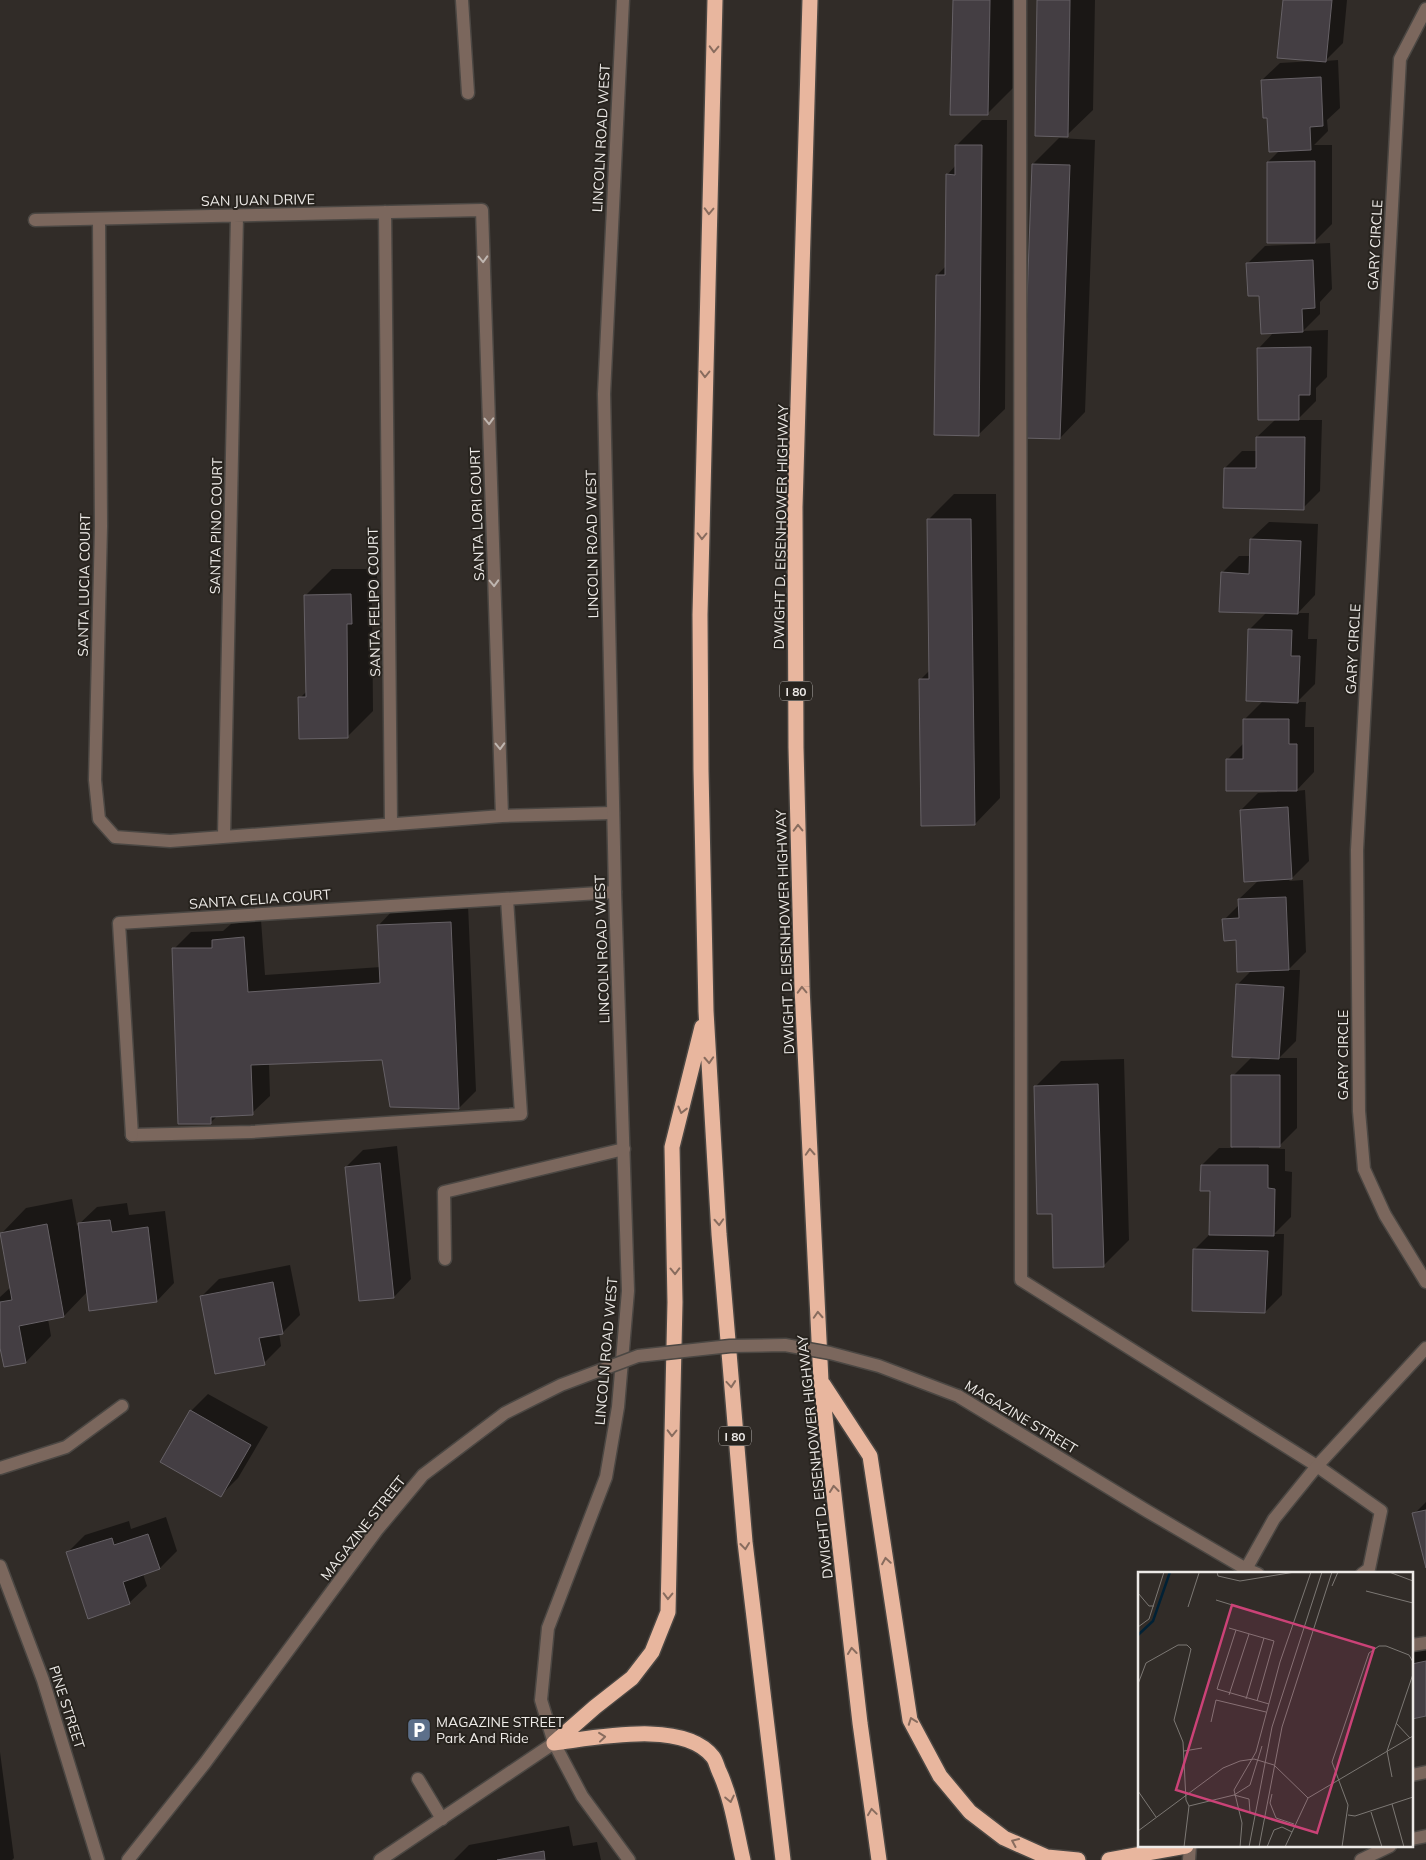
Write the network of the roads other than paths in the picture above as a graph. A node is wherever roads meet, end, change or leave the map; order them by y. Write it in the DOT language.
graph roads {
  1 [pos="462,0"];
  2 [pos="623,0"];
  3 [pos="715,0"];
  4 [pos="810,0"];
  5 [pos="1020,0"];
  6 [pos="1426,9"];
  7 [pos="468,93"];
  8 [pos="482,210"];
  9 [pos="385,212"];
  10 [pos="237,216"];
  11 [pos="99,219"];
  12 [pos="35,220"];
  13 [pos="614,813"];
  14 [pos="502,816"];
  15 [pos="391,824"];
  16 [pos="224,836"];
  17 [pos="615,892"];
  18 [pos="508,899"];
  19 [pos="706,1011"];
  20 [pos="624,1149"];
  21 [pos="445,1259"];
  22 [pos="1426,1282"];
  23 [pos="1426,1348"];
  24 [pos="821,1381"];
  25 [pos="122,1406"];
  26 [pos="1317,1466"];
  27 [pos="0,1468"];
  28 [pos="0,1566"];
  29 [pos="1245,1571"];
  30 [pos="1365,1572"];
  31 [pos="554,1743"];
  32 [pos="418,1779"];
  33 [pos="442,1819"];
  34 [pos="1175,1848"];
  35 [pos="1386,1848"];
  36 [pos="98,1860"];
  37 [pos="128,1860"];
  38 [pos="380,1860"];
  39 [pos="629,1860"];
  40 [pos="743,1860"];
  41 [pos="783,1860"];
  42 [pos="879,1860"];
  43 [pos="1078,1860"];
  44 [pos="1109,1860"];
  45 [pos="1361,1860"];
  1 -- 7 [label="street"];
  2 -- 13 [label="street, LINCOLN ROAD WEST"];
  3 -- 19 [label="highway, I 80, one-way"];
  24 -- 4 [label="highway, DWIGHT D. EISENHOWER HIGHWAY / I 80, one-way"];
  5 -- 26 [label="street"];
  6 -- 22 [label="street, GARY CIRCLE"];
  8 -- 9 [label="street, SAN JUAN DRIVE"];
  8 -- 14 [label="street, SANTA LORI COURT, one-way"];
  9 -- 10 [label="street, SAN JUAN DRIVE"];
  9 -- 15 [label="street, SANTA FELIPO COURT"];
  10 -- 11 [label="street, SAN JUAN DRIVE"];
  10 -- 16 [label="street, SANTA PINO COURT"];
  11 -- 12 [label="street, SAN JUAN DRIVE"];
  11 -- 16 [label="street, SANTA LUCIA COURT"];
  13 -- 14 [label="street"];
  13 -- 17 [label="street, LINCOLN ROAD WEST"];
  14 -- 15 [label="street"];
  15 -- 16 [label="street"];
  17 -- 18 [label="street, SANTA CELIA COURT"];
  17 -- 20 [label="street, LINCOLN ROAD WEST"];
  18 -- 18 [label="street, SANTA CELIA COURT"];
  19 -- 31 [label="highway, one-way"];
  19 -- 41 [label="highway, I 80, one-way"];
  20 -- 21 [label="street"];
  20 -- 31 [label="street, LINCOLN ROAD WEST"];
  23 -- 26 [label="street"];
  42 -- 24 [label="highway, DWIGHT D. EISENHOWER HIGHWAY / I 80, one-way"];
  43 -- 24 [label="highway, one-way"];
  25 -- 27 [label="street"];
  26 -- 29 [label="street"];
  26 -- 30 [label="street"];
  28 -- 36 [label="street, PINE STREET"];
  29 -- 37 [label="street, MAGAZINE STREET, bridge"];
  31 -- 33 [label="street"];
  31 -- 39 [label="street, LINCOLN ROAD WEST"];
  31 -- 40 [label="highway, one-way"];
  32 -- 33 [label="street"];
  33 -- 38 [label="street"];
  34 -- 44 [label="highway"];
  35 -- 45 [label="street"];
}
